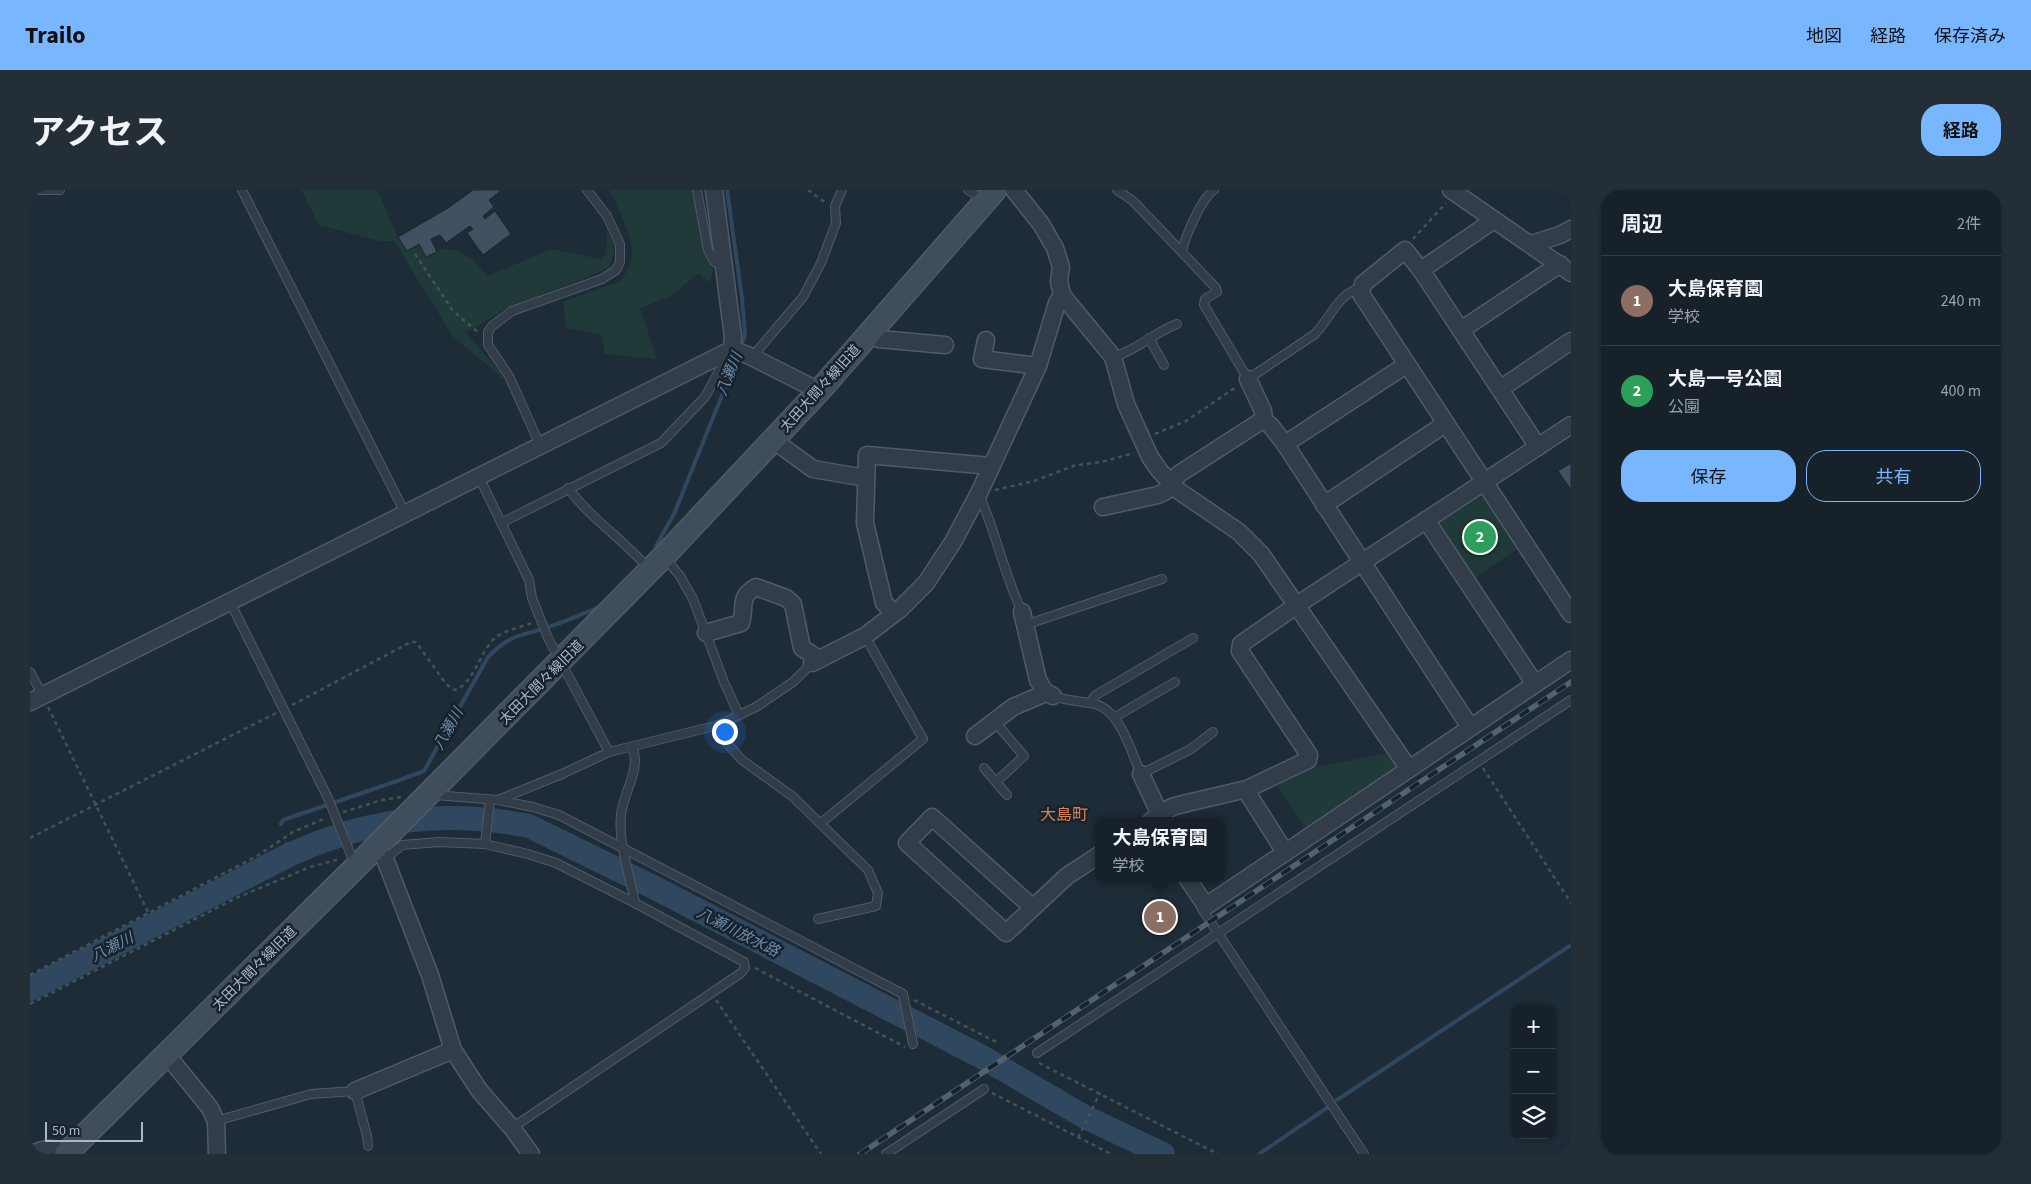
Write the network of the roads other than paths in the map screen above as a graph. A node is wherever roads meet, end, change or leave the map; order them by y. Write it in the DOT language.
graph roads {
  1 [pos="30,190"];
  2 [pos="60,190"];
  3 [pos="242,190"];
  4 [pos="587,190"];
  5 [pos="697,190"];
  6 [pos="714,190"];
  7 [pos="842,190"];
  8 [pos="1014,190"];
  9 [pos="1117,190"];
  10 [pos="1214,190"];
  11 [pos="1452,191"];
  12 [pos="983,194"];
  13 [pos="1494,220"];
  14 [pos="1571,229"];
  15 [pos="1531,244"];
  16 [pos="1182,251"];
  17 [pos="1566,268"];
  18 [pos="725,269"];
  19 [pos="1421,270"];
  20 [pos="1361,287"];
  21 [pos="1062,295"];
  22 [pos="1177,324"];
  23 [pos="1461,330"];
  24 [pos="869,333"];
  25 [pos="1149,338"];
  26 [pos="986,340"];
  27 [pos="1571,341"];
  28 [pos="945,345"];
  29 [pos="740,353"];
  30 [pos="1112,356"];
  31 [pos="1164,365"];
  32 [pos="1406,365"];
  33 [pos="1038,366"];
  34 [pos="1248,379"];
  35 [pos="1500,389"];
  36 [pos="819,391"];
  37 [pos="1264,420"];
  38 [pos="1445,424"];
  39 [pos="1571,425"];
  40 [pos="773,440"];
  41 [pos="1285,444"];
  42 [pos="540,445"];
  43 [pos="1538,447"];
  44 [pos="991,466"];
  45 [pos="479,477"];
  46 [pos="866,478"];
  47 [pos="1484,482"];
  48 [pos="1172,484"];
  49 [pos="568,488"];
  50 [pos="979,493"];
  51 [pos="1324,505"];
  52 [pos="1103,507"];
  53 [pos="405,513"];
  54 [pos="1426,520"];
  55 [pos="501,522"];
  56 [pos="656,562"];
  57 [pos="1362,564"];
  58 [pos="1162,579"];
  59 [pos="230,602"];
  60 [pos="1298,605"];
  61 [pos="894,613"];
  62 [pos="1571,614"];
  63 [pos="1023,618"];
  64 [pos="706,633"];
  65 [pos="865,636"];
  66 [pos="1193,638"];
  67 [pos="1571,660"];
  68 [pos="815,661"];
  69 [pos="561,662"];
  70 [pos="30,672"];
  71 [pos="1175,682"];
  72 [pos="1534,684"];
  73 [pos="1049,694"];
  74 [pos="36,699"];
  75 [pos="1571,700"];
  76 [pos="1089,703"];
  77 [pos="739,715"];
  78 [pos="1115,717"];
  79 [pos="995,722"];
  80 [pos="719,725"];
  81 [pos="1470,728"];
  82 [pos="1212,732"];
  83 [pos="975,736"];
  84 [pos="632,747"];
  85 [pos="608,752"];
  86 [pos="984,768"];
  87 [pos="1409,769"];
  88 [pos="1141,774"];
  89 [pos="996,782"];
  90 [pos="1247,789"];
  91 [pos="1007,795"];
  92 [pos="427,796"];
  93 [pos="492,801"];
  94 [pos="1158,817"];
  95 [pos="1159,817"];
  96 [pos="821,823"];
  97 [pos="486,841"];
  98 [pos="381,849"];
  99 [pos="624,851"];
  100 [pos="1286,852"];
  101 [pos="352,856"];
  102 [pos="1095,858"];
  103 [pos="1190,882"];
  104 [pos="635,900"];
  105 [pos="1032,907"];
  106 [pos="1202,909"];
  107 [pos="818,919"];
  108 [pos="1217,934"];
  109 [pos="913,1048"];
  110 [pos="453,1050"];
  111 [pos="1037,1053"];
  112 [pos="167,1055"];
  113 [pos="984,1088"];
  114 [pos="355,1092"];
  115 [pos="216,1120"];
  116 [pos="512,1128"];
  117 [pos="368,1146"];
  118 [pos="32,1154"];
  119 [pos="66,1154"];
  120 [pos="217,1154"];
  121 [pos="531,1154"];
  122 [pos="886,1154"];
  123 [pos="1364,1154"];
  1 -- 2 [label="lane"];
  3 -- 53 [label="lane"];
  4 -- 42 [label="lane"];
  5 -- 18 [label="lane"];
  6 -- 18 [label="street"];
  7 -- 29 [label="lane"];
  8 -- 21 [label="street"];
  9 -- 16 [label="lane"];
  10 -- 16 [label="lane"];
  11 -- 13 [label="street"];
  12 -- 24 [label="street, 太田大間々線旧道"];
  13 -- 15 [label="street"];
  13 -- 19 [label="street"];
  14 -- 15 [label="street"];
  15 -- 17 [label="street"];
  16 -- 34 [label="lane"];
  17 -- 23 [label="street"];
  18 -- 29 [label="street"];
  19 -- 20 [label="street"];
  19 -- 23 [label="street"];
  20 -- 32 [label="street"];
  20 -- 34 [label="lane"];
  21 -- 30 [label="street"];
  21 -- 33 [label="street"];
  22 -- 25 [label="lane"];
  23 -- 35 [label="street"];
  24 -- 28 [label="street"];
  24 -- 36 [label="street, 太田大間々線旧道"];
  25 -- 30 [label="lane"];
  25 -- 31 [label="lane"];
  26 -- 33 [label="street"];
  27 -- 35 [label="street"];
  29 -- 36 [label="street"];
  29 -- 42 [label="street"];
  29 -- 49 [label="lane"];
  30 -- 48 [label="street"];
  32 -- 38 [label="street"];
  32 -- 41 [label="street"];
  33 -- 44 [label="street"];
  34 -- 37 [label="street"];
  35 -- 43 [label="street"];
  36 -- 40 [label="street, 太田大間々線旧道"];
  37 -- 41 [label="street"];
  37 -- 48 [label="street"];
  38 -- 47 [label="street"];
  38 -- 51 [label="street"];
  39 -- 43 [label="street"];
  40 -- 46 [label="street"];
  40 -- 56 [label="street, 太田大間々線旧道"];
  41 -- 51 [label="street"];
  42 -- 45 [label="street"];
  43 -- 47 [label="street"];
  44 -- 46 [label="street"];
  44 -- 50 [label="street"];
  45 -- 53 [label="street"];
  45 -- 55 [label="lane"];
  46 -- 61 [label="street"];
  47 -- 54 [label="street"];
  47 -- 62 [label="street"];
  48 -- 52 [label="street"];
  48 -- 60 [label="street"];
  49 -- 55 [label="lane"];
  49 -- 56 [label="lane"];
  50 -- 61 [label="street"];
  50 -- 63 [label="lane"];
  51 -- 57 [label="street"];
  53 -- 59 [label="street"];
  54 -- 57 [label="street"];
  54 -- 72 [label="street"];
  55 -- 69 [label="lane"];
  56 -- 64 [label="lane"];
  56 -- 69 [label="street, 太田大間々線旧道"];
  57 -- 60 [label="street"];
  57 -- 81 [label="street"];
  58 -- 63 [label="lane"];
  59 -- 74 [label="street"];
  59 -- 101 [label="lane"];
  60 -- 87 [label="street"];
  60 -- 90 [label="street"];
  61 -- 65 [label="street"];
  63 -- 73 [label="street"];
  64 -- 68 [label="street"];
  64 -- 77 [label="lane"];
  65 -- 68 [label="street"];
  65 -- 96 [label="lane"];
  66 -- 76 [label="lane"];
  67 -- 72 [label="street"];
  68 -- 77 [label="lane"];
  69 -- 85 [label="lane"];
  69 -- 92 [label="street, 太田大間々線旧道"];
  70 -- 74 [label="lane"];
  71 -- 78 [label="lane"];
  72 -- 81 [label="street"];
  73 -- 76 [label="lane"];
  73 -- 79 [label="street"];
  75 -- 108 [label="lane"];
  76 -- 78 [label="lane"];
  77 -- 80 [label="lane"];
  78 -- 88 [label="lane"];
  79 -- 83 [label="street"];
  79 -- 89 [label="lane"];
  80 -- 84 [label="lane"];
  80 -- 96 [label="lane"];
  81 -- 87 [label="street"];
  82 -- 88 [label="lane"];
  84 -- 85 [label="lane"];
  84 -- 99 [label="lane"];
  85 -- 93 [label="lane"];
  86 -- 89 [label="lane"];
  87 -- 100 [label="street"];
  88 -- 94 [label="street"];
  89 -- 91 [label="lane"];
  90 -- 95 [label="street"];
  90 -- 100 [label="street"];
  92 -- 93 [label="lane"];
  92 -- 98 [label="street, 太田大間々線旧道"];
  93 -- 97 [label="lane"];
  93 -- 99 [label="lane"];
  96 -- 107 [label="lane"];
  97 -- 98 [label="lane"];
  97 -- 104 [label="lane"];
  98 -- 101 [label="street, 太田大間々線旧道"];
  98 -- 110 [label="street"];
  99 -- 104 [label="lane"];
  99 -- 109 [label="lane"];
  100 -- 103 [label="street"];
  101 -- 112 [label="street, 太田大間々線旧道"];
  102 -- 105 [label="street"];
  104 -- 116 [label="lane"];
  105 -- 105 [label="street"];
  106 -- 108 [label="lane"];
  108 -- 111 [label="lane"];
  108 -- 123 [label="lane"];
  110 -- 114 [label="street"];
  110 -- 116 [label="street"];
  112 -- 115 [label="street"];
  112 -- 119 [label="street, 太田大間々線旧道"];
  113 -- 122 [label="lane"];
  114 -- 115 [label="lane"];
  114 -- 117 [label="lane"];
  115 -- 120 [label="street"];
  116 -- 121 [label="street"];
  118 -- 119 [label="street"];
}
